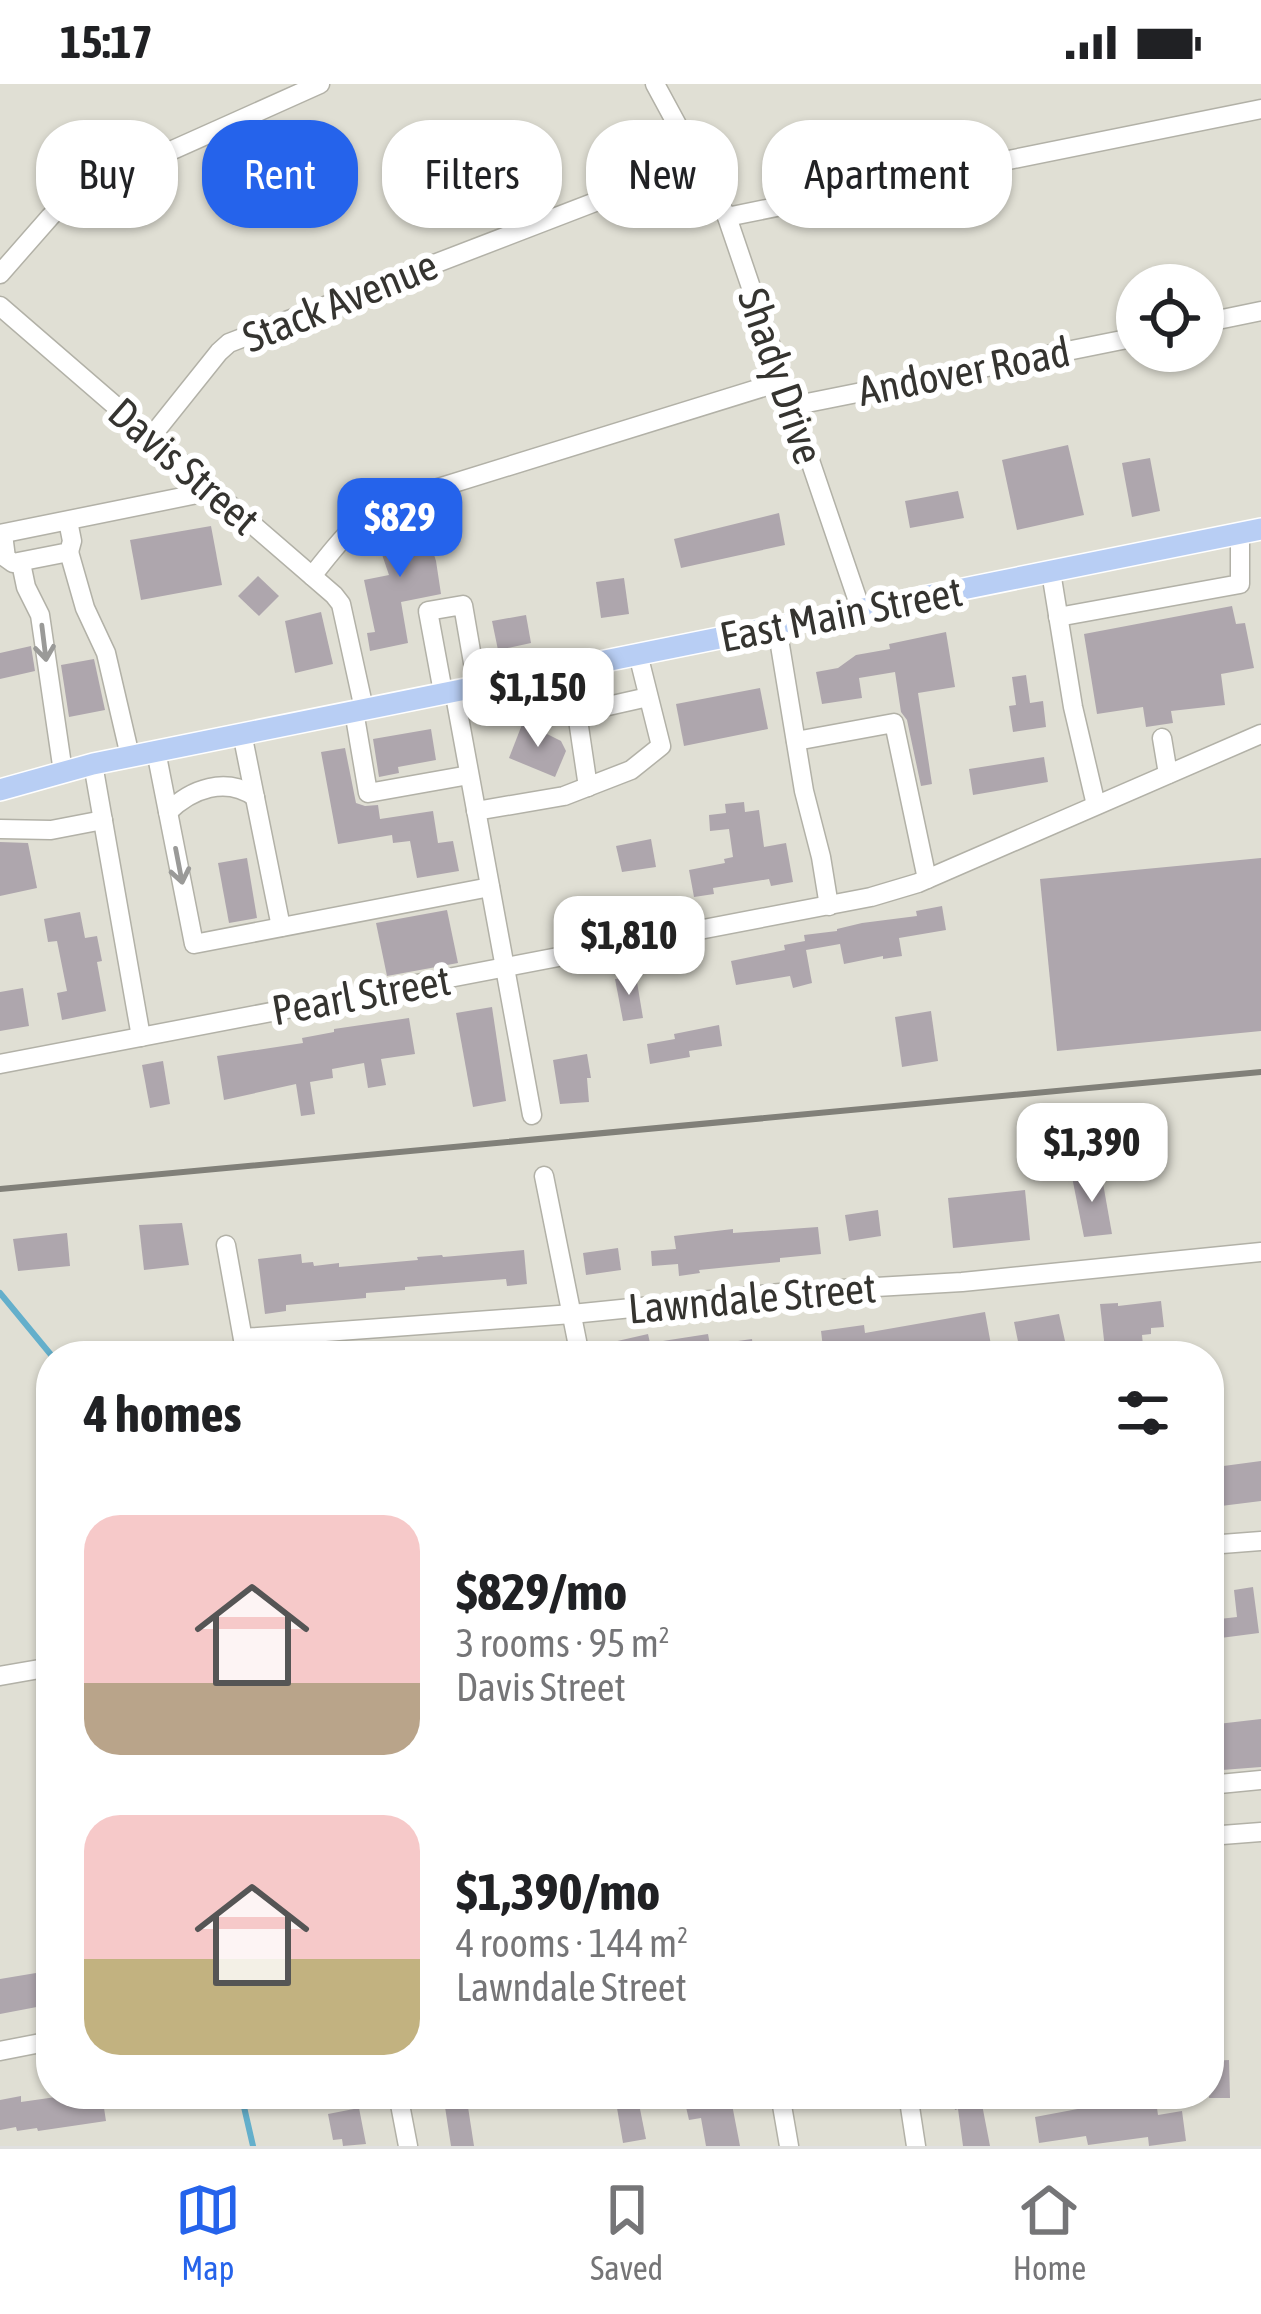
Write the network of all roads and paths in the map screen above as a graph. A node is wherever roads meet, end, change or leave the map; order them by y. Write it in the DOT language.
graph roads {
  1 [pos="320,84"];
  2 [pos="655,84"];
  3 [pos="1261,109"];
  4 [pos="675,120"];
  5 [pos="586,206"];
  6 [pos="738,215"];
  7 [pos="731,228"];
  8 [pos="0,274"];
  9 [pos="0,306"];
  10 [pos="1261,311"];
  11 [pos="1224,319"];
  12 [pos="1116,341"];
  13 [pos="783,381"];
  14 [pos="792,406"];
  15 [pos="151,437"];
  16 [pos="212,491"];
  17 [pos="68,520"];
  18 [pos="1250,531"];
  19 [pos="1,534"];
  20 [pos="69,552"];
  21 [pos="21,563"];
  22 [pos="1051,572"];
  23 [pos="311,576"];
  24 [pos="861,610"];
  25 [pos="1058,616"];
  26 [pos="777,627"];
  27 [pos="638,654"];
  28 [pos="570,668"];
  29 [pos="477,686"];
  30 [pos="448,691"];
  31 [pos="648,697"];
  32 [pos="359,710"];
  33 [pos="578,713"];
  34 [pos="242,733"];
  35 [pos="1261,734"];
  36 [pos="1162,739"];
  37 [pos="796,740"];
  38 [pos="156,751"];
  39 [pos="130,756"];
  40 [pos="93,764"];
  41 [pos="63,772"];
  42 [pos="1168,774"];
  43 [pos="470,776"];
  44 [pos="588,787"];
  45 [pos="0,790"];
  46 [pos="255,797"];
  47 [pos="1096,805"];
  48 [pos="476,811"];
  49 [pos="168,812"];
  50 [pos="103,820"];
  51 [pos="0,829"];
  52 [pos="927,879"];
  53 [pos="490,887"];
  54 [pos="829,906"];
  55 [pos="281,927"];
  56 [pos="505,969"];
  57 [pos="141,1037"];
  58 [pos="0,1064"];
  59 [pos="532,1115"];
  60 [pos="544,1176"];
  61 [pos="226,1246"];
  62 [pos="1261,1252"];
  63 [pos="572,1313"];
  64 [pos="243,1341"];
  65 [pos="302,1341"];
  66 [pos="577,1341"];
  67 [pos="1261,1541"];
  68 [pos="1224,1545"];
  69 [pos="36,1670"];
  70 [pos="0,1676"];
  71 [pos="1261,1780"];
  72 [pos="1224,1784"];
  73 [pos="1261,1832"];
  74 [pos="1224,1835"];
  75 [pos="36,2045"];
  76 [pos="0,2051"];
  77 [pos="401,2109"];
  78 [pos="783,2109"];
  79 [pos="910,2109"];
  80 [pos="408,2146"];
  81 [pos="789,2146"];
  82 [pos="916,2146"];
  1 -- 8 [label="street"];
  2 -- 4 [label="street, Shady Drive"];
  3 -- 6 [label="street"];
  5 -- 15 [label="street, Stack Avenue"];
  7 -- 13 [label="street, Shady Drive"];
  9 -- 15 [label="street, Davis Street"];
  10 -- 11 [label="street"];
  12 -- 14 [label="street, Andover Road"];
  13 -- 14 [label="street, Shady Drive"];
  13 -- 23 [label="street"];
  14 -- 24 [label="street, Shady Drive"];
  15 -- 16 [label="street, Davis Street"];
  16 -- 17 [label="street"];
  16 -- 23 [label="street, Davis Street"];
  17 -- 19 [label="street"];
  17 -- 20 [label="street"];
  18 -- 22 [label="main road, East Main Street"];
  18 -- 25 [label="street"];
  19 -- 21 [label="street"];
  20 -- 21 [label="street"];
  20 -- 39 [label="street"];
  21 -- 41 [label="street, one-way"];
  22 -- 24 [label="main road, East Main Street"];
  22 -- 25 [label="street"];
  23 -- 32 [label="street, Davis Street"];
  24 -- 26 [label="main road, East Main Street"];
  25 -- 47 [label="street"];
  26 -- 27 [label="main road, East Main Street"];
  26 -- 37 [label="street"];
  27 -- 28 [label="main road, East Main Street"];
  27 -- 31 [label="street"];
  28 -- 29 [label="main road, East Main Street"];
  28 -- 33 [label="street"];
  29 -- 30 [label="main road, East Main Street"];
  29 -- 30 [label="street"];
  30 -- 32 [label="main road, East Main Street"];
  30 -- 43 [label="street"];
  31 -- 33 [label="street"];
  31 -- 44 [label="street"];
  32 -- 34 [label="main road, East Main Street"];
  32 -- 43 [label="street, Davis Street"];
  33 -- 44 [label="street"];
  34 -- 38 [label="main road, East Main Street"];
  34 -- 46 [label="street"];
  35 -- 42 [label="street, Pearl Street"];
  36 -- 42 [label="street"];
  37 -- 52 [label="street"];
  37 -- 54 [label="street"];
  38 -- 39 [label="main road, East Main Street"];
  38 -- 49 [label="street"];
  39 -- 40 [label="main road, East Main Street"];
  40 -- 41 [label="main road, East Main Street"];
  40 -- 50 [label="street"];
  41 -- 45 [label="main road, East Main Street"];
  42 -- 47 [label="street, Pearl Street"];
  43 -- 48 [label="street"];
  44 -- 48 [label="street"];
  46 -- 49 [label="street"];
  46 -- 55 [label="street"];
  47 -- 52 [label="street, Pearl Street"];
  48 -- 53 [label="street"];
  49 -- 55 [label="street, one-way"];
  50 -- 51 [label="street"];
  50 -- 57 [label="street"];
  52 -- 54 [label="street, Pearl Street"];
  53 -- 55 [label="street"];
  53 -- 56 [label="street"];
  54 -- 56 [label="street, Pearl Street"];
  56 -- 57 [label="street, Pearl Street"];
  56 -- 59 [label="street"];
  57 -- 58 [label="street, Pearl Street"];
  60 -- 63 [label="street"];
  61 -- 64 [label="street"];
  62 -- 63 [label="street, Lawndale Street"];
  63 -- 65 [label="street, Lawndale Street"];
  63 -- 66 [label="street"];
  67 -- 68 [label="street"];
  69 -- 70 [label="street"];
  71 -- 72 [label="street"];
  73 -- 74 [label="street"];
  75 -- 76 [label="street"];
  77 -- 80 [label="street"];
  78 -- 81 [label="street"];
  79 -- 82 [label="street"];
}
